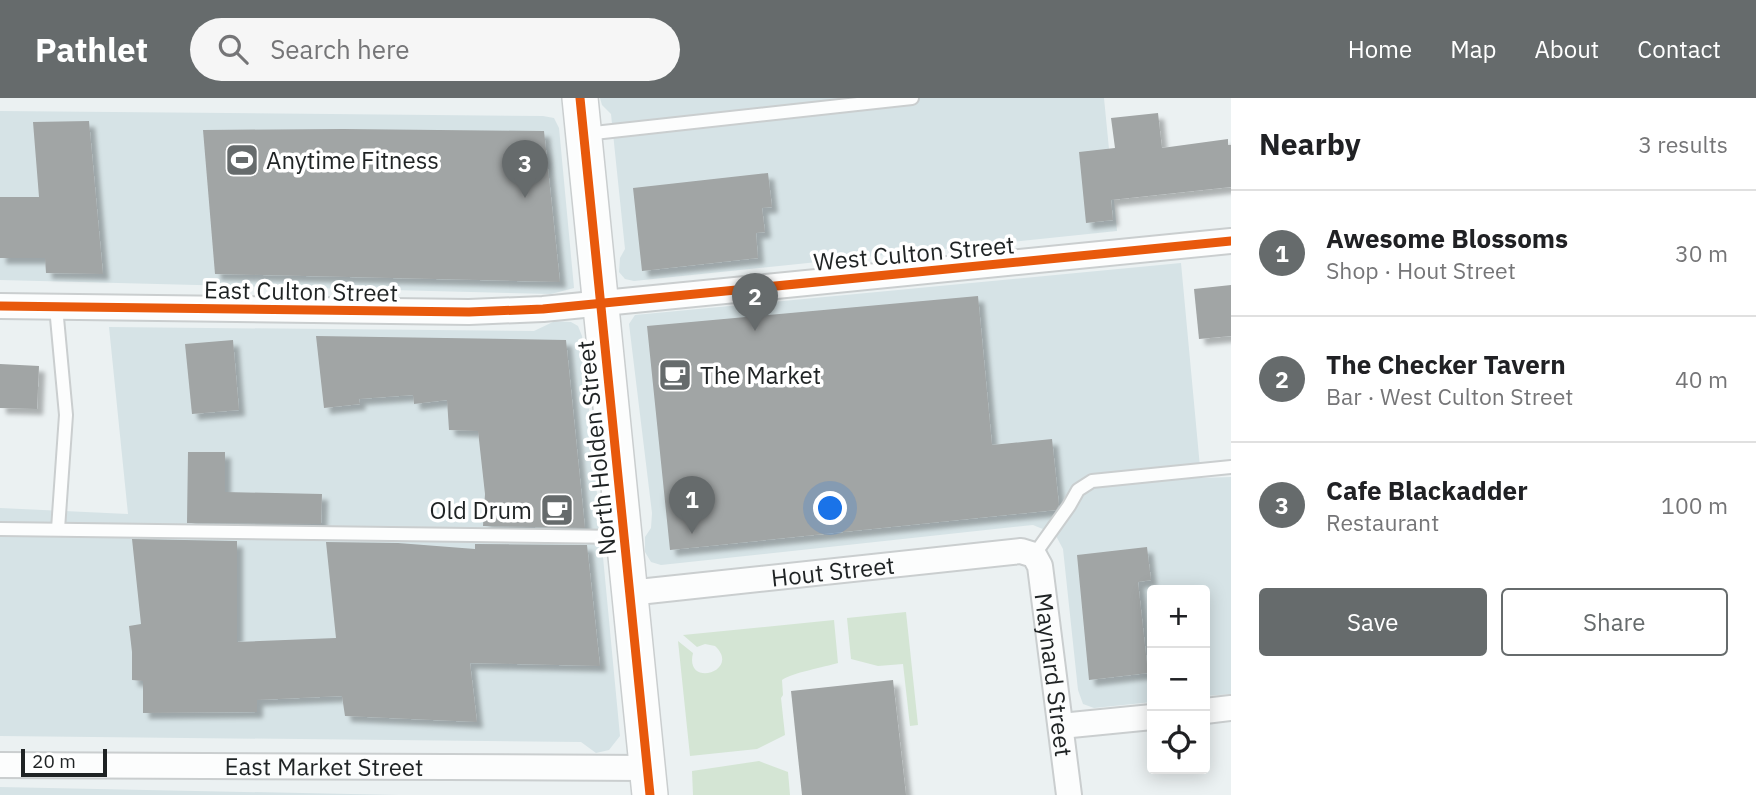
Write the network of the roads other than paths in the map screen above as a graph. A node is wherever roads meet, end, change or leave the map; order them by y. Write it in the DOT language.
graph roads {
  1 [pos="579,98"];
  2 [pos="912,98"];
  3 [pos="583,134"];
  4 [pos="1231,241"];
  5 [pos="601,302"];
  6 [pos="0,306"];
  7 [pos="57,307"];
  8 [pos="1231,467"];
  9 [pos="0,529"];
  10 [pos="58,529"];
  11 [pos="624,537"];
  12 [pos="1034,555"];
  13 [pos="629,593"];
  14 [pos="1231,708"];
  15 [pos="1210,710"];
  16 [pos="1147,717"];
  17 [pos="1061,726"];
  18 [pos="0,765"];
  19 [pos="649,782"];
  20 [pos="1069,795"];
  1 -- 3 [label="main road, North Holden Street"];
  2 -- 3 [label="lane"];
  3 -- 5 [label="main road, North Holden Street"];
  4 -- 5 [label="street, West Culton Street"];
  5 -- 7 [label="street, East Culton Street"];
  5 -- 11 [label="main road, North Holden Street"];
  6 -- 7 [label="street, East Culton Street"];
  7 -- 10 [label="lane"];
  8 -- 12 [label="lane"];
  9 -- 10 [label="lane"];
  10 -- 11 [label="lane"];
  11 -- 13 [label="main road, North Holden Street"];
  12 -- 13 [label="street, Hout Street"];
  12 -- 17 [label="street, Maynard Street"];
  13 -- 19 [label="main road, North Holden Street"];
  14 -- 15 [label="street"];
  16 -- 17 [label="street"];
  17 -- 20 [label="street, Maynard Street"];
  18 -- 19 [label="street, East Market Street"];
}
